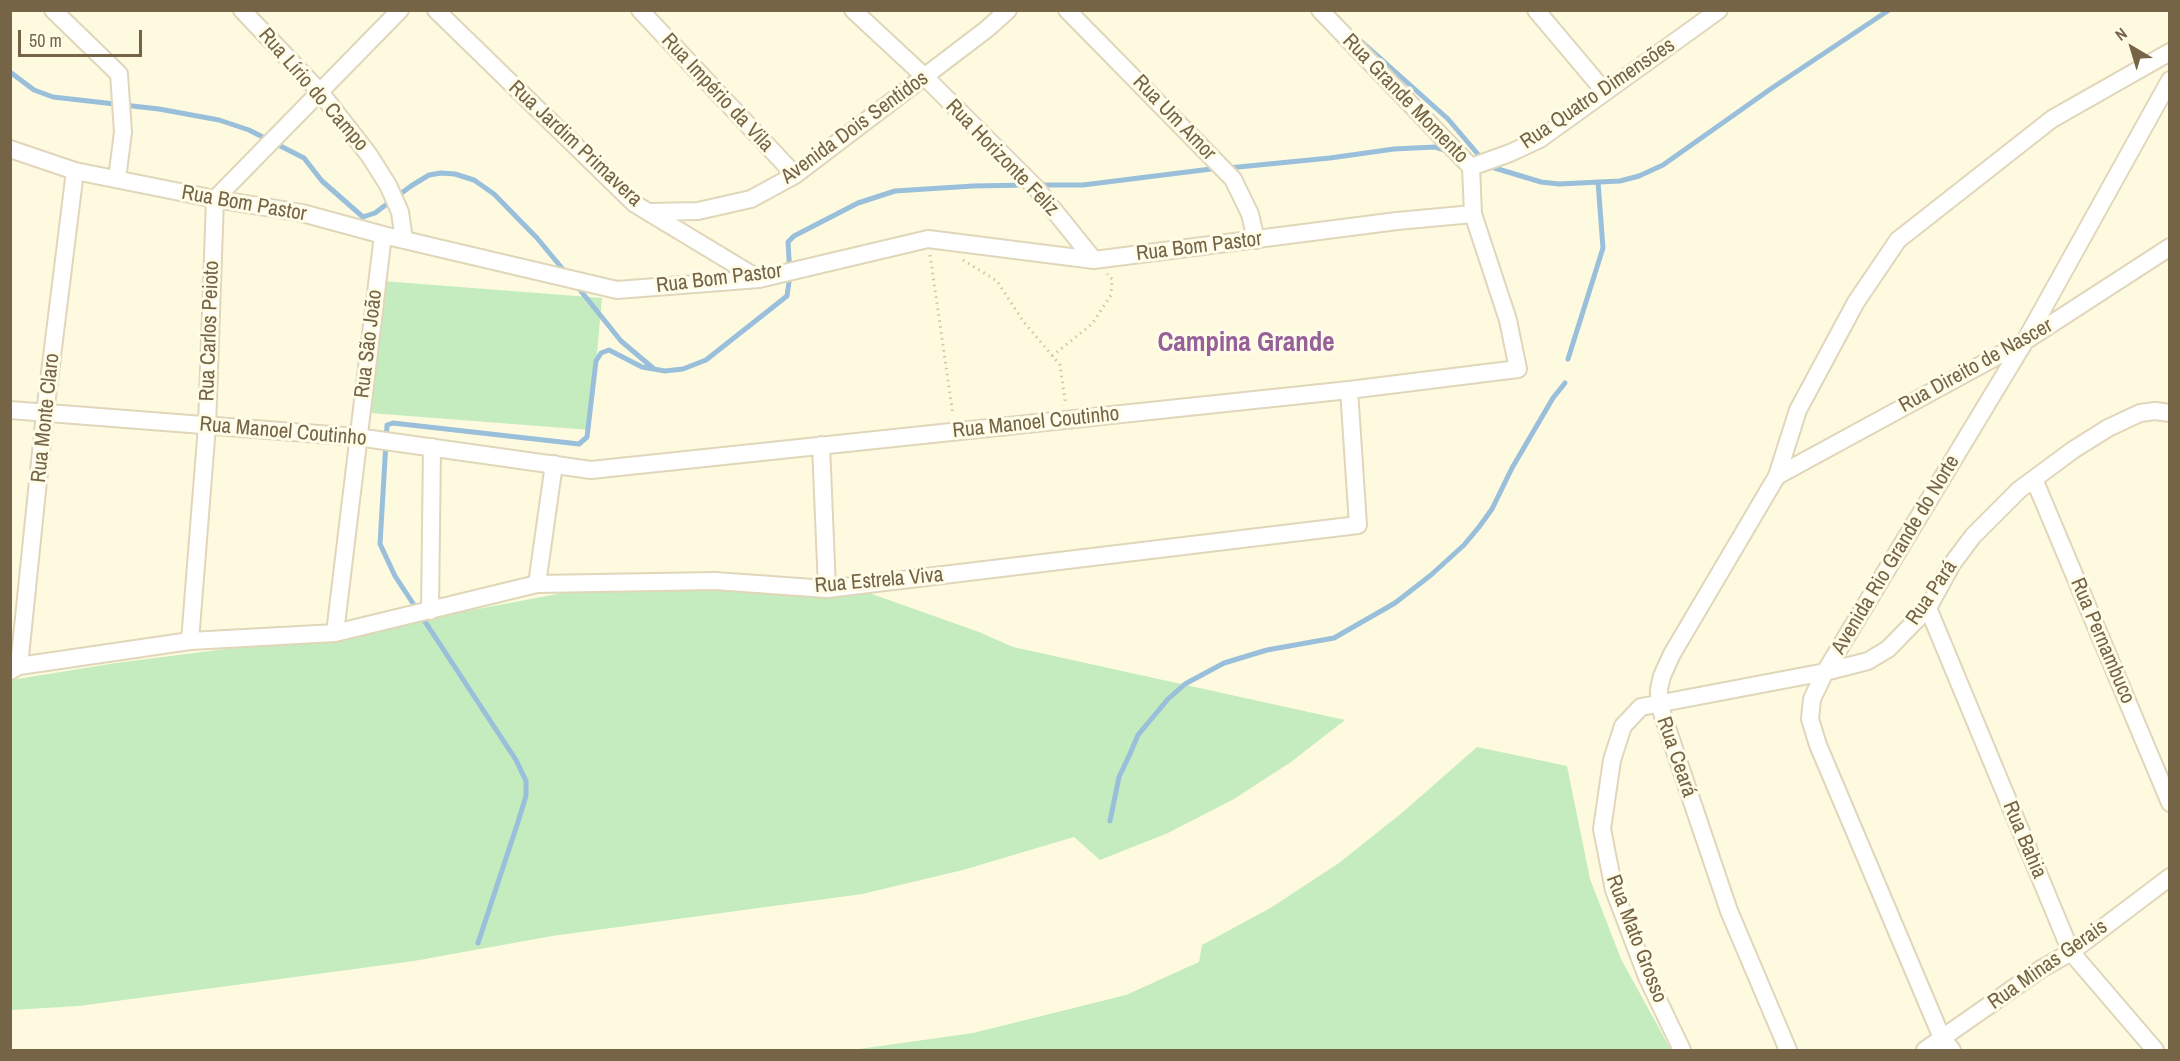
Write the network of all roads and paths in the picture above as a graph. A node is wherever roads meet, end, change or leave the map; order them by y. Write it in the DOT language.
graph roads {
  1 [pos="53,10"];
  2 [pos="242,10"];
  3 [pos="400,10"];
  4 [pos="436,10"];
  5 [pos="640,10"];
  6 [pos="854,10"];
  7 [pos="1008,10"];
  8 [pos="1067,10"];
  9 [pos="1320,10"];
  10 [pos="1536,10"];
  11 [pos="1719,10"];
  12 [pos="2169,52"];
  13 [pos="925,77"];
  14 [pos="2169,80"];
  15 [pos="320,92"];
  16 [pos="1605,92"];
  17 [pos="10,149"];
  18 [pos="1471,167"];
  19 [pos="75,171"];
  20 [pos="795,176"];
  21 [pos="117,179"];
  22 [pos="215,199"];
  23 [pos="649,212"];
  24 [pos="1473,214"];
  25 [pos="383,235"];
  26 [pos="404,240"];
  27 [pos="928,240"];
  28 [pos="1256,240"];
  29 [pos="2169,247"];
  30 [pos="957,256"];
  31 [pos="1094,260"];
  32 [pos="759,279"];
  33 [pos="2025,341"];
  34 [pos="1052,356"];
  35 [pos="1518,369"];
  36 [pos="1349,390"];
  37 [pos="10,410"];
  38 [pos="45,412"];
  39 [pos="2169,413"];
  40 [pos="1053,421"];
  41 [pos="207,426"];
  42 [pos="956,431"];
  43 [pos="357,437"];
  44 [pos="821,446"];
  45 [pos="432,447"];
  46 [pos="554,464"];
  47 [pos="1777,476"];
  48 [pos="2034,479"];
  49 [pos="537,584"];
  50 [pos="827,589"];
  51 [pos="1928,608"];
  52 [pos="430,611"];
  53 [pos="335,633"];
  54 [pos="190,641"];
  55 [pos="15,668"];
  56 [pos="1825,672"];
  57 [pos="1659,704"];
  58 [pos="2169,802"];
  59 [pos="2169,877"];
  60 [pos="2070,952"];
  61 [pos="1947,1044"];
  62 [pos="1682,1050"];
  63 [pos="1788,1050"];
  64 [pos="1925,1050"];
  65 [pos="2155,1050"];
  1 -- 21 [label="street"];
  2 -- 15 [label="street, Rua Lírio do Campo"];
  3 -- 15 [label="street"];
  4 -- 23 [label="street, Rua Jardim Primavera"];
  5 -- 20 [label="street, Rua Império da Vila"];
  6 -- 13 [label="street, Rua Horizonte Feliz"];
  7 -- 13 [label="street, Avenida Dois Sentidos"];
  8 -- 28 [label="street, Rua Um Amor"];
  9 -- 18 [label="street, Rua Grande Momento"];
  10 -- 16 [label="street"];
  11 -- 16 [label="street, Rua Quatro Dimensões"];
  12 -- 47 [label="street, Rua Ceará"];
  13 -- 20 [label="street, Avenida Dois Sentidos"];
  13 -- 31 [label="street, Rua Horizonte Feliz"];
  14 -- 33 [label="street, Avenida Rio Grande do Norte"];
  15 -- 22 [label="street"];
  15 -- 26 [label="street, Rua Lírio do Campo"];
  16 -- 18 [label="street, Rua Quatro Dimensões"];
  17 -- 19 [label="street, Rua Bom Pastor"];
  18 -- 24 [label="street, Rua Grande Momento"];
  19 -- 21 [label="street, Rua Bom Pastor"];
  19 -- 38 [label="street, Rua Monte Claro"];
  20 -- 23 [label="street, Avenida Dois Sentidos"];
  21 -- 22 [label="street, Rua Bom Pastor"];
  22 -- 25 [label="street, Rua Bom Pastor"];
  22 -- 41 [label="street, Rua Carlos Peioto"];
  23 -- 32 [label="street, Rua Jardim Primavera"];
  24 -- 28 [label="street, Rua Bom Pastor"];
  24 -- 35 [label="street, Rua Grande Momento"];
  25 -- 26 [label="street, Rua Bom Pastor"];
  25 -- 43 [label="street, Rua São João"];
  26 -- 32 [label="street, Rua Bom Pastor"];
  27 -- 31 [label="street, Rua Bom Pastor"];
  27 -- 32 [label="street, Rua Bom Pastor"];
  27 -- 42 [label="path"];
  28 -- 31 [label="street, Rua Bom Pastor"];
  29 -- 33 [label="street, Rua Direito de Nascer"];
  30 -- 34 [label="path"];
  31 -- 34 [label="path"];
  33 -- 47 [label="street, Rua Direito de Nascer"];
  33 -- 56 [label="street, Avenida Rio Grande do Norte"];
  34 -- 40 [label="path"];
  35 -- 36 [label="street, Rua Manoel Coutinho"];
  36 -- 40 [label="street, Rua Manoel Coutinho"];
  36 -- 50 [label="street, Rua Estrela Viva"];
  37 -- 38 [label="street, Rua Manoel Coutinho"];
  38 -- 41 [label="street, Rua Manoel Coutinho"];
  38 -- 55 [label="street, Rua Monte Claro"];
  39 -- 48 [label="street, Rua Pará"];
  40 -- 42 [label="street, Rua Manoel Coutinho"];
  41 -- 43 [label="street, Rua Manoel Coutinho"];
  41 -- 54 [label="street, Rua Carlos Peioto"];
  42 -- 44 [label="street, Rua Manoel Coutinho"];
  43 -- 45 [label="street, Rua Manoel Coutinho"];
  43 -- 53 [label="street, Rua São João"];
  44 -- 46 [label="street, Rua Manoel Coutinho"];
  44 -- 50 [label="street"];
  45 -- 46 [label="street, Rua Manoel Coutinho"];
  45 -- 52 [label="street"];
  46 -- 49 [label="street"];
  47 -- 57 [label="street, Rua Ceará"];
  48 -- 51 [label="street, Rua Pará"];
  48 -- 58 [label="street, Rua Pernambuco"];
  49 -- 50 [label="street, Rua Estrela Viva"];
  49 -- 52 [label="street, Rua Estrela Viva"];
  51 -- 56 [label="street, Rua Pará"];
  51 -- 60 [label="street, Rua Bahia"];
  52 -- 53 [label="street, Rua Estrela Viva"];
  53 -- 54 [label="street, Rua Estrela Viva"];
  54 -- 55 [label="street, Rua Estrela Viva"];
  56 -- 57 [label="street, Rua Pará"];
  56 -- 61 [label="street, Avenida Rio Grande do Norte"];
  57 -- 62 [label="street, Rua Mato Grosso"];
  57 -- 63 [label="street, Rua Ceará"];
  59 -- 60 [label="street, Rua Minas Gerais"];
  60 -- 61 [label="street, Rua Minas Gerais"];
  60 -- 65 [label="street, Rua Bahia"];
  61 -- 64 [label="street, Rua Minas Gerais"];
}
